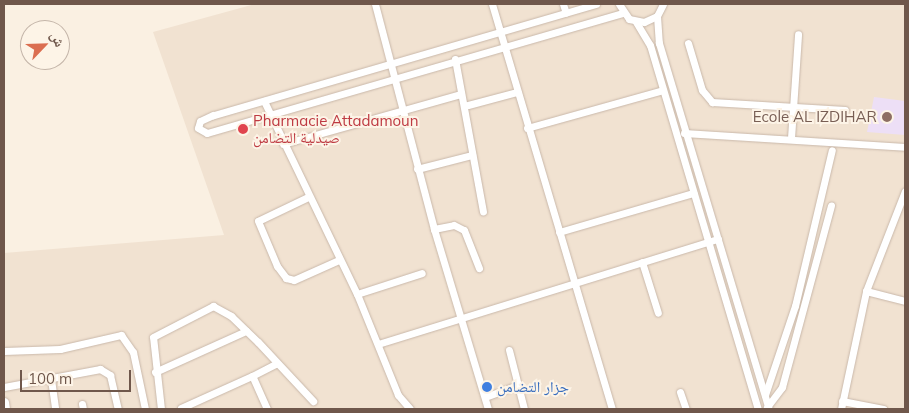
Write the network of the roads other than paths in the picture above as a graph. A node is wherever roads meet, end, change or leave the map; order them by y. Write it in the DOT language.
graph roads {
  1 [pos="375,4"];
  2 [pos="492,4"];
  3 [pos="563,4"];
  4 [pos="596,4"];
  5 [pos="619,4"];
  6 [pos="663,4"];
  7 [pos="566,13"];
  8 [pos="623,13"];
  9 [pos="657,16"];
  10 [pos="636,22"];
  11 [pos="500,33"];
  12 [pos="798,34"];
  13 [pos="688,42"];
  14 [pos="503,45"];
  15 [pos="454,60"];
  16 [pos="389,65"];
  17 [pos="392,78"];
  18 [pos="345,79"];
  19 [pos="348,90"];
  20 [pos="662,90"];
  21 [pos="517,92"];
  22 [pos="461,94"];
  23 [pos="264,102"];
  24 [pos="468,105"];
  25 [pos="792,106"];
  26 [pos="845,110"];
  27 [pos="401,111"];
  28 [pos="268,113"];
  29 [pos="527,128"];
  30 [pos="675,132"];
  31 [pos="686,133"];
  32 [pos="791,138"];
  33 [pos="283,144"];
  34 [pos="905,147"];
  35 [pos="832,150"];
  36 [pos="472,155"];
  37 [pos="418,169"];
  38 [pos="905,191"];
  39 [pos="693,193"];
  40 [pos="308,197"];
  41 [pos="831,205"];
  42 [pos="482,211"];
  43 [pos="434,229"];
  44 [pos="559,232"];
  45 [pos="718,239"];
  46 [pos="708,242"];
  47 [pos="339,260"];
  48 [pos="642,262"];
  49 [pos="480,268"];
  50 [pos="422,273"];
  51 [pos="575,283"];
  52 [pos="866,290"];
  53 [pos="356,294"];
  54 [pos="905,302"];
  55 [pos="658,313"];
  56 [pos="461,317"];
  57 [pos="246,331"];
  58 [pos="378,344"];
  59 [pos="509,350"];
  60 [pos="4,351"];
  61 [pos="276,364"];
  62 [pos="156,372"];
  63 [pos="252,376"];
  64 [pos="51,379"];
  65 [pos="518,385"];
  66 [pos="4,387"];
  67 [pos="680,392"];
  68 [pos="765,395"];
  69 [pos="485,397"];
  70 [pos="313,401"];
  71 [pos="842,401"];
  72 [pos="4,402"];
  73 [pos="769,408"];
  74 [pos="5,409"];
  75 [pos="55,409"];
  76 [pos="118,409"];
  77 [pos="145,409"];
  78 [pos="160,409"];
  79 [pos="180,409"];
  80 [pos="268,409"];
  81 [pos="410,409"];
  82 [pos="488,409"];
  83 [pos="524,409"];
  84 [pos="612,409"];
  85 [pos="686,409"];
  86 [pos="759,409"];
  87 [pos="841,409"];
  88 [pos="883,409"];
  1 -- 16 [label="street"];
  2 -- 11 [label="street"];
  3 -- 7 [label="street"];
  4 -- 7 [label="street"];
  5 -- 8 [label="street"];
  6 -- 9 [label="street"];
  7 -- 11 [label="street"];
  8 -- 10 [label="street"];
  8 -- 14 [label="street"];
  9 -- 10 [label="street"];
  9 -- 31 [label="street"];
  10 -- 20 [label="street"];
  11 -- 14 [label="street"];
  11 -- 16 [label="street"];
  12 -- 25 [label="street"];
  13 -- 25 [label="street"];
  14 -- 15 [label="street"];
  14 -- 21 [label="street"];
  15 -- 17 [label="street"];
  15 -- 22 [label="street"];
  16 -- 17 [label="street"];
  16 -- 18 [label="street"];
  17 -- 19 [label="street"];
  17 -- 27 [label="street"];
  18 -- 19 [label="street"];
  18 -- 23 [label="street"];
  19 -- 28 [label="street"];
  20 -- 29 [label="street"];
  20 -- 30 [label="street"];
  21 -- 24 [label="street"];
  21 -- 29 [label="street"];
  22 -- 27 [label="street"];
  22 -- 36 [label="street"];
  23 -- 28 [label="street"];
  23 -- 28 [label="street"];
  25 -- 26 [label="street"];
  25 -- 32 [label="street"];
  27 -- 33 [label="street"];
  27 -- 37 [label="street"];
  28 -- 33 [label="street"];
  29 -- 44 [label="street"];
  30 -- 31 [label="street"];
  30 -- 39 [label="street"];
  31 -- 32 [label="street"];
  31 -- 45 [label="street"];
  32 -- 34 [label="street"];
  33 -- 40 [label="street"];
  35 -- 68 [label="street"];
  36 -- 37 [label="street"];
  36 -- 42 [label="street"];
  37 -- 43 [label="street"];
  38 -- 52 [label="street"];
  39 -- 44 [label="street"];
  39 -- 46 [label="street"];
  40 -- 47 [label="street"];
  40 -- 47 [label="street"];
  41 -- 73 [label="street"];
  43 -- 49 [label="street"];
  43 -- 56 [label="street"];
  44 -- 51 [label="street"];
  45 -- 46 [label="street"];
  45 -- 68 [label="street"];
  46 -- 48 [label="street"];
  46 -- 86 [label="street"];
  47 -- 53 [label="street"];
  48 -- 51 [label="street"];
  48 -- 55 [label="street"];
  50 -- 53 [label="street"];
  51 -- 56 [label="street"];
  51 -- 84 [label="street"];
  52 -- 54 [label="street"];
  52 -- 71 [label="street"];
  53 -- 58 [label="street"];
  56 -- 58 [label="street"];
  56 -- 69 [label="street"];
  57 -- 61 [label="street"];
  57 -- 62 [label="street"];
  57 -- 62 [label="street"];
  58 -- 81 [label="street"];
  59 -- 65 [label="street"];
  60 -- 77 [label="street"];
  61 -- 63 [label="street"];
  61 -- 70 [label="street"];
  62 -- 78 [label="street"];
  63 -- 79 [label="street"];
  63 -- 80 [label="street"];
  64 -- 66 [label="street"];
  64 -- 75 [label="street"];
  64 -- 76 [label="street"];
  65 -- 69 [label="street"];
  65 -- 83 [label="street"];
  67 -- 85 [label="street"];
  68 -- 73 [label="street"];
  69 -- 82 [label="street"];
  71 -- 87 [label="street"];
  71 -- 88 [label="street"];
  72 -- 74 [label="street"];
  73 -- 86 [label="street"];
}
